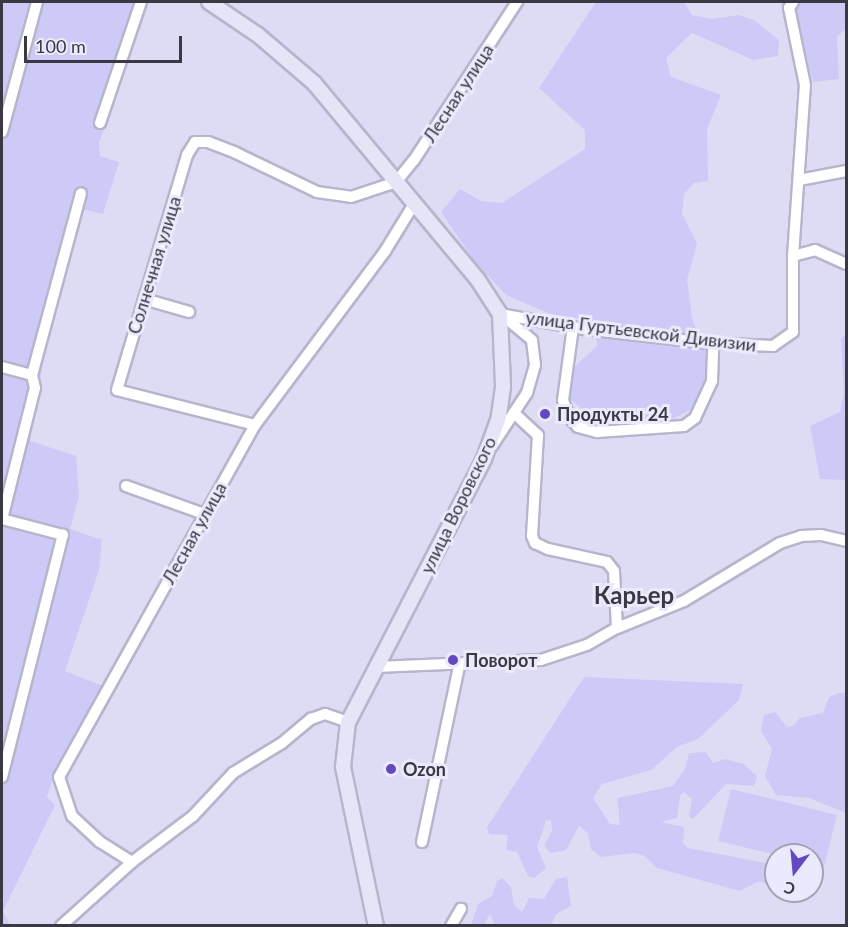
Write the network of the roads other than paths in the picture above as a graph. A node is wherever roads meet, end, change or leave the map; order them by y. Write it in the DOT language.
graph roads {
  1 [pos="37,2"];
  2 [pos="141,2"];
  3 [pos="209,2"];
  4 [pos="517,2"];
  5 [pos="793,2"];
  6 [pos="100,123"];
  7 [pos="2,132"];
  8 [pos="846,171"];
  9 [pos="799,180"];
  10 [pos="396,182"];
  11 [pos="81,193"];
  12 [pos="414,204"];
  13 [pos="793,256"];
  14 [pos="846,264"];
  15 [pos="144,299"];
  16 [pos="189,312"];
  17 [pos="500,314"];
  18 [pos="573,327"];
  19 [pos="713,343"];
  20 [pos="2,367"];
  21 [pos="32,375"];
  22 [pos="514,413"];
  23 [pos="255,425"];
  24 [pos="484,459"];
  25 [pos="126,486"];
  26 [pos="204,514"];
  27 [pos="2,519"];
  28 [pos="846,541"];
  29 [pos="617,628"];
  30 [pos="459,666"];
  31 [pos="376,667"];
  32 [pos="348,722"];
  33 [pos="2,777"];
  34 [pos="422,842"];
  35 [pos="132,862"];
  36 [pos="460,909"];
  37 [pos="61,926"];
  38 [pos="376,926"];
  39 [pos="451,926"];
  1 -- 7 [label="street"];
  2 -- 6 [label="street"];
  3 -- 10 [label="main road"];
  4 -- 10 [label="street, Лесная улица"];
  5 -- 9 [label="street, улица Гуртьевской Дивизии"];
  8 -- 9 [label="street"];
  9 -- 13 [label="street, улица Гуртьевской Дивизии"];
  10 -- 12 [label="main road"];
  10 -- 15 [label="street, Солнечная улица"];
  11 -- 21 [label="street"];
  12 -- 17 [label="main road"];
  12 -- 23 [label="street, Лесная улица"];
  13 -- 14 [label="street"];
  13 -- 19 [label="street, улица Гуртьевской Дивизии"];
  15 -- 16 [label="street"];
  15 -- 23 [label="street, Солнечная улица"];
  17 -- 18 [label="street, улица Гуртьевской Дивизии"];
  17 -- 22 [label="street"];
  17 -- 24 [label="main road, улица Воровского"];
  18 -- 19 [label="street, улица Гуртьевской Дивизии"];
  18 -- 19 [label="street"];
  20 -- 21 [label="street"];
  21 -- 27 [label="street"];
  22 -- 24 [label="street"];
  22 -- 29 [label="street"];
  23 -- 26 [label="street, Лесная улица"];
  24 -- 31 [label="main road, улица Воровского"];
  25 -- 26 [label="street"];
  26 -- 35 [label="street, Лесная улица"];
  27 -- 33 [label="street"];
  28 -- 29 [label="street"];
  29 -- 30 [label="street"];
  30 -- 31 [label="street"];
  30 -- 34 [label="street"];
  31 -- 32 [label="main road, улица Воровского"];
  32 -- 35 [label="street"];
  32 -- 38 [label="main road, улица Воровского"];
  35 -- 37 [label="street"];
  36 -- 39 [label="street"];
}
